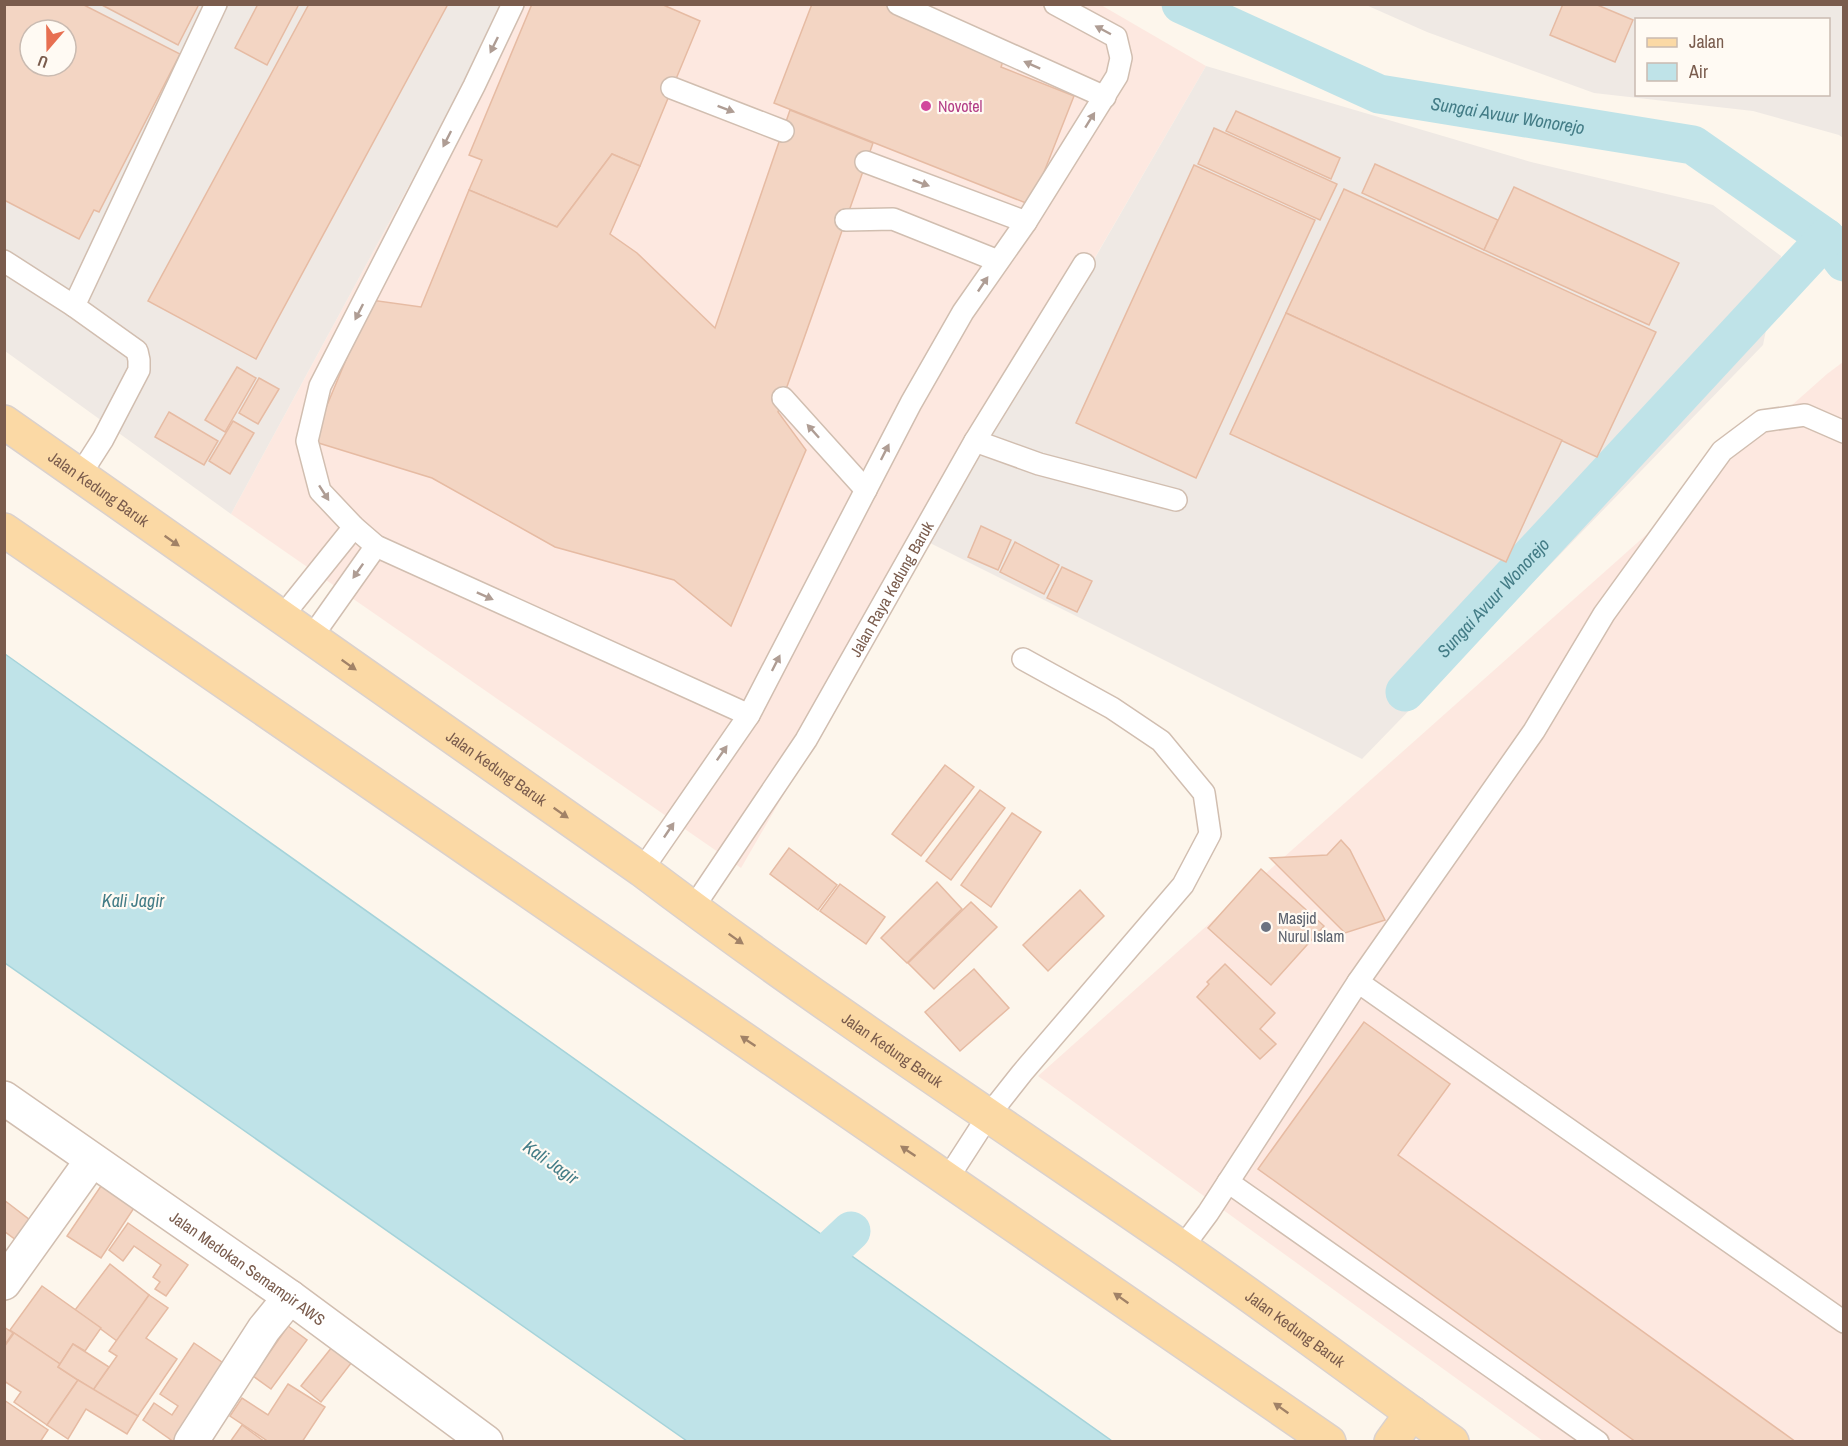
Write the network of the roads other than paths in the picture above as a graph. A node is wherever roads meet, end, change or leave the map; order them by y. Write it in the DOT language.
graph roads {
  1 [pos="216,4"];
  2 [pos="513,4"];
  3 [pos="898,4"];
  4 [pos="1055,4"];
  5 [pos="672,88"];
  6 [pos="1105,97"];
  7 [pos="783,130"];
  8 [pos="866,162"];
  9 [pos="846,220"];
  10 [pos="1026,222"];
  11 [pos="4,261"];
  12 [pos="998,261"];
  13 [pos="1084,264"];
  14 [pos="75,306"];
  15 [pos="783,398"];
  16 [pos="4,422"];
  17 [pos="1844,432"];
  18 [pos="975,441"];
  19 [pos="80,475"];
  20 [pos="866,490"];
  21 [pos="1176,500"];
  22 [pos="354,527"];
  23 [pos="4,530"];
  24 [pos="376,546"];
  25 [pos="281,618"];
  26 [pos="311,638"];
  27 [pos="1023,658"];
  28 [pos="750,715"];
  29 [pos="642,870"];
  30 [pos="693,909"];
  31 [pos="1358,982"];
  32 [pos="4,1098"];
  33 [pos="988,1116"];
  34 [pos="92,1160"];
  35 [pos="948,1178"];
  36 [pos="1228,1182"];
  37 [pos="1182,1248"];
  38 [pos="4,1283"];
  39 [pos="290,1297"];
  40 [pos="1844,1322"];
  41 [pos="1412,1413"];
  42 [pos="191,1442"];
  43 [pos="486,1442"];
  44 [pos="1329,1442"];
  45 [pos="1391,1442"];
  46 [pos="1452,1442"];
  47 [pos="1598,1442"];
  1 -- 14 [label="lane"];
  2 -- 22 [label="lane, one-way"];
  6 -- 3 [label="lane, one-way"];
  6 -- 4 [label="lane, one-way"];
  5 -- 7 [label="lane, one-way"];
  10 -- 6 [label="lane, one-way"];
  8 -- 10 [label="lane, one-way"];
  9 -- 12 [label="lane"];
  10 -- 12 [label="lane"];
  11 -- 14 [label="lane"];
  20 -- 12 [label="lane, one-way"];
  13 -- 18 [label="lane, Jalan Raya Kedung Baruk"];
  14 -- 19 [label="lane"];
  20 -- 15 [label="lane, one-way"];
  16 -- 19 [label="main road, Jalan Kedung Baruk"];
  17 -- 31 [label="lane"];
  18 -- 21 [label="lane"];
  18 -- 30 [label="lane, Jalan Raya Kedung Baruk"];
  19 -- 25 [label="main road, Jalan Kedung Baruk, one-way"];
  28 -- 20 [label="lane, one-way"];
  22 -- 24 [label="lane"];
  22 -- 25 [label="lane"];
  35 -- 23 [label="main road, one-way"];
  24 -- 26 [label="lane, one-way"];
  24 -- 28 [label="lane, one-way"];
  25 -- 26 [label="main road, Jalan Kedung Baruk"];
  26 -- 29 [label="main road, Jalan Kedung Baruk, one-way"];
  27 -- 33 [label="lane"];
  29 -- 28 [label="lane, one-way"];
  29 -- 30 [label="main road, Jalan Kedung Baruk"];
  30 -- 33 [label="main road, Jalan Kedung Baruk, one-way"];
  31 -- 36 [label="lane"];
  31 -- 40 [label="lane"];
  32 -- 34 [label="street, Jalan Medokan Semampir AWS"];
  33 -- 35 [label="lane"];
  33 -- 37 [label="main road, Jalan Kedung Baruk"];
  34 -- 38 [label="street"];
  34 -- 39 [label="street, Jalan Medokan Semampir AWS"];
  44 -- 35 [label="main road, one-way"];
  36 -- 37 [label="lane"];
  36 -- 47 [label="lane"];
  37 -- 41 [label="main road, Jalan Kedung Baruk"];
  39 -- 42 [label="street"];
  39 -- 43 [label="street, Jalan Medokan Semampir AWS"];
  41 -- 45 [label="main road"];
  41 -- 46 [label="main road, Jalan Kedung Baruk"];
}
